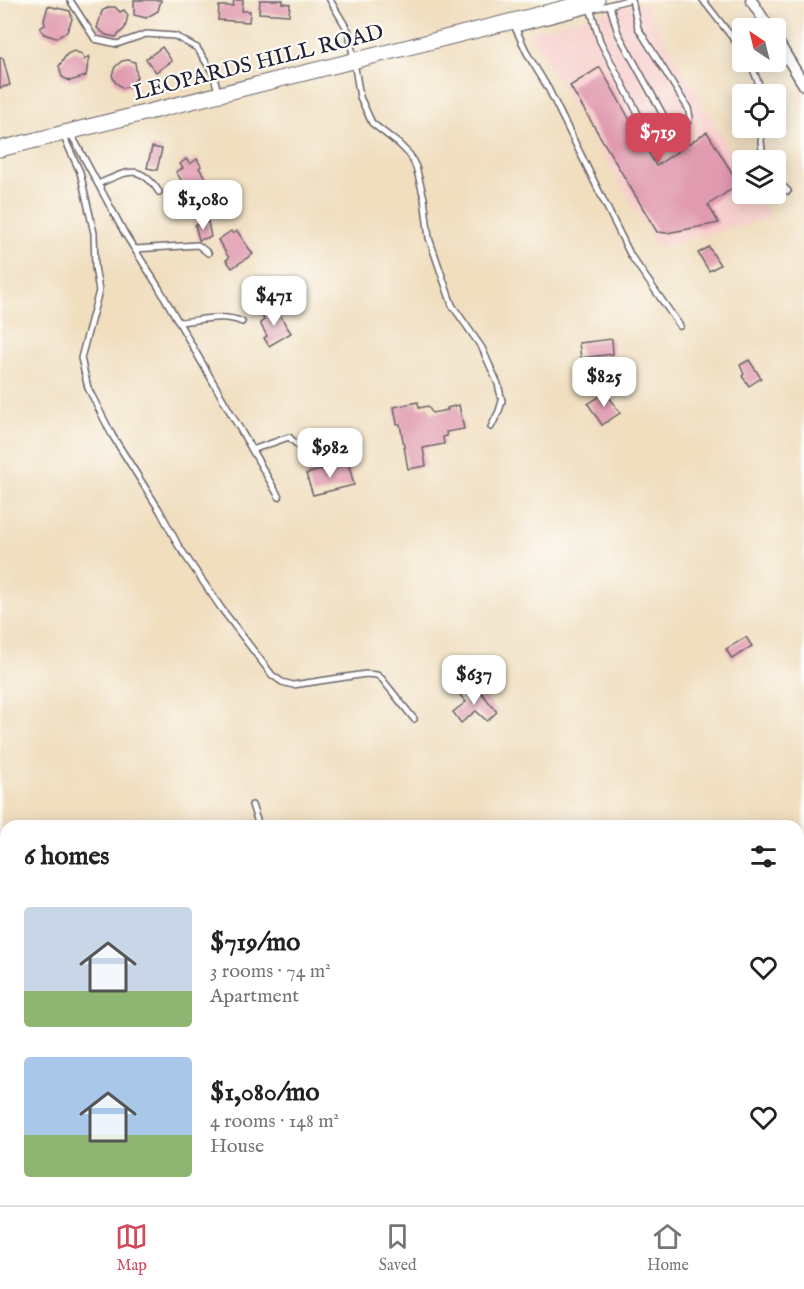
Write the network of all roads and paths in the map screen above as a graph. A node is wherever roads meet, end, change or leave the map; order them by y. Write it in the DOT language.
graph roads {
  1 [pos="70,0"];
  2 [pos="330,0"];
  3 [pos="630,0"];
  4 [pos="704,0"];
  5 [pos="751,0"];
  6 [pos="599,5"];
  7 [pos="763,18"];
  8 [pos="514,25"];
  9 [pos="732,37"];
  10 [pos="786,55"];
  11 [pos="354,60"];
  12 [pos="804,85"];
  13 [pos="218,94"];
  14 [pos="672,131"];
  15 [pos="66,132"];
  16 [pos="0,149"];
  17 [pos="98,184"];
  18 [pos="159,192"];
  19 [pos="135,249"];
  20 [pos="208,253"];
  21 [pos="179,322"];
  22 [pos="242,322"];
  23 [pos="680,326"];
  24 [pos="491,427"];
  25 [pos="252,450"];
  26 [pos="334,456"];
  27 [pos="279,497"];
  28 [pos="414,719"];
  29 [pos="252,805"];
  30 [pos="257,820"];
  1 -- 13 [label="lane"];
  2 -- 11 [label="lane"];
  3 -- 6 [label="lane"];
  3 -- 14 [label="lane"];
  4 -- 9 [label="lane"];
  5 -- 7 [label="street"];
  6 -- 8 [label="main road, LEOPARDS HILL ROAD"];
  6 -- 14 [label="lane"];
  6 -- 14 [label="lane"];
  8 -- 11 [label="main road, LEOPARDS HILL ROAD"];
  8 -- 23 [label="lane"];
  10 -- 12 [label="street"];
  11 -- 13 [label="main road, LEOPARDS HILL ROAD"];
  11 -- 24 [label="lane"];
  13 -- 15 [label="main road, LEOPARDS HILL ROAD"];
  15 -- 16 [label="main road, LEOPARDS HILL ROAD"];
  15 -- 17 [label="lane"];
  15 -- 28 [label="lane"];
  17 -- 18 [label="lane"];
  17 -- 19 [label="lane"];
  19 -- 20 [label="lane"];
  19 -- 21 [label="lane"];
  21 -- 22 [label="lane"];
  21 -- 25 [label="lane"];
  25 -- 26 [label="lane"];
  25 -- 27 [label="lane"];
  29 -- 30 [label="lane"];
}
